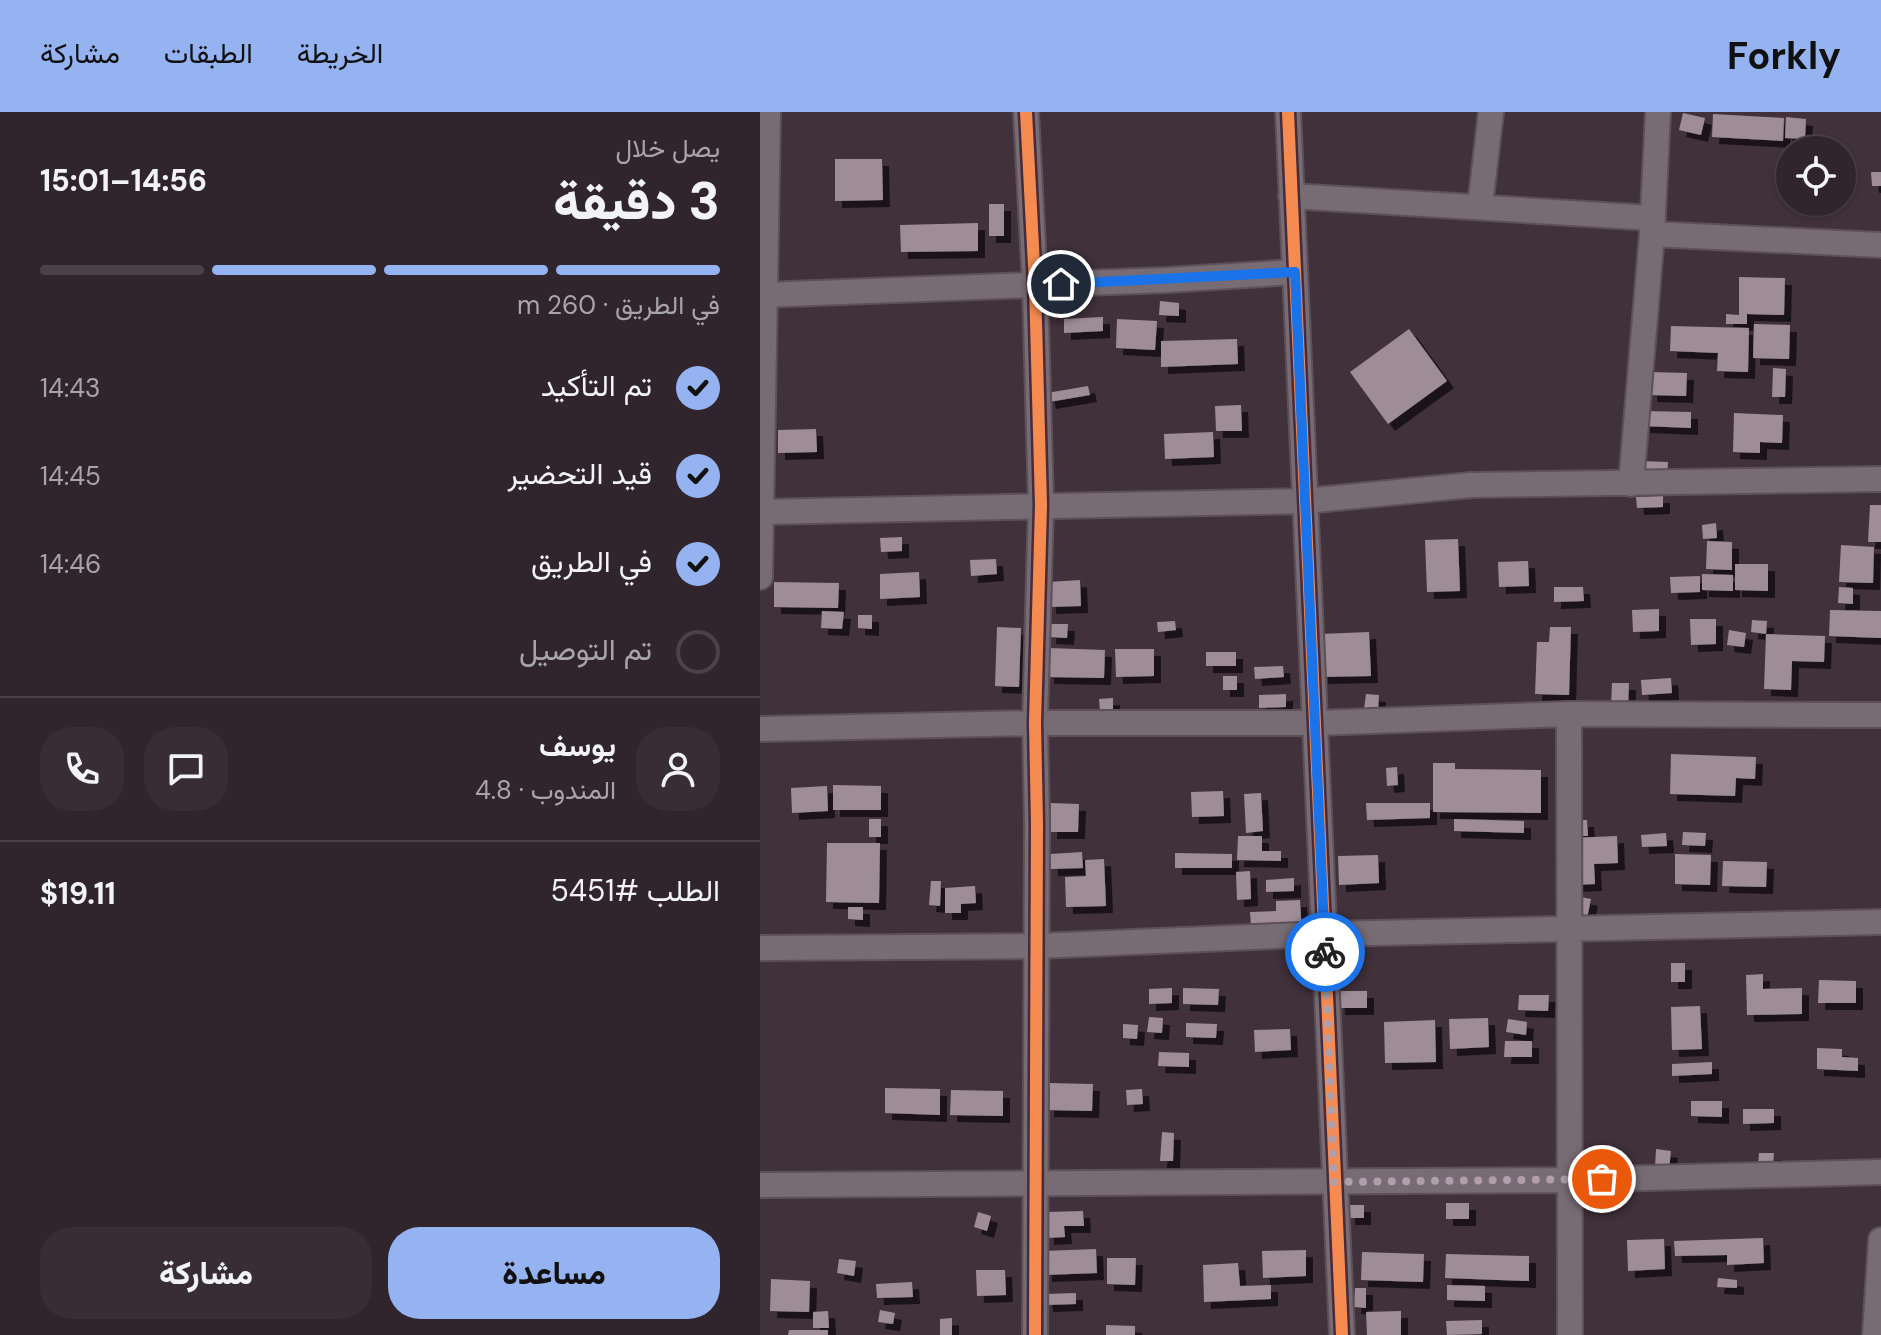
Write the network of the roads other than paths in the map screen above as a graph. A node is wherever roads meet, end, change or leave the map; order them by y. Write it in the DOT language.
graph roads {
  1 [pos="768,112"];
  2 [pos="1026,112"];
  3 [pos="1288,112"];
  4 [pos="1491,112"];
  5 [pos="1658,112"];
  6 [pos="1291,196"];
  7 [pos="1480,206"];
  8 [pos="1652,226"];
  9 [pos="1881,245"];
  10 [pos="1295,272"];
  11 [pos="1035,285"];
  12 [pos="762,294"];
  13 [pos="1881,479"];
  14 [pos="1631,484"];
  15 [pos="1305,501"];
  16 [pos="1041,505"];
  17 [pos="760,512"];
  18 [pos="760,577"];
  19 [pos="1569,714"];
  20 [pos="1881,715"];
  21 [pos="1035,723"];
  22 [pos="1316,723"];
  23 [pos="760,729"];
  24 [pos="1881,922"];
  25 [pos="1570,928"];
  26 [pos="1325,934"];
  27 [pos="1037,946"];
  28 [pos="760,948"];
  29 [pos="1881,1172"];
  30 [pos="1571,1180"];
  31 [pos="1334,1182"];
  32 [pos="1035,1183"];
  33 [pos="760,1185"];
  34 [pos="1881,1240"];
  35 [pos="1035,1335"];
  36 [pos="1342,1335"];
  37 [pos="1570,1335"];
  38 [pos="1875,1335"];
  1 -- 12 [label="street"];
  2 -- 11 [label="street"];
  3 -- 6 [label="street"];
  4 -- 7 [label="street"];
  5 -- 8 [label="street"];
  6 -- 7 [label="street"];
  6 -- 10 [label="street"];
  7 -- 8 [label="street"];
  8 -- 9 [label="street"];
  8 -- 14 [label="street"];
  10 -- 11 [label="street"];
  10 -- 15 [label="street"];
  11 -- 12 [label="street"];
  11 -- 16 [label="street"];
  12 -- 17 [label="street"];
  13 -- 14 [label="street"];
  14 -- 15 [label="street"];
  15 -- 16 [label="street"];
  15 -- 22 [label="street"];
  16 -- 17 [label="street"];
  16 -- 21 [label="street"];
  17 -- 18 [label="street"];
  19 -- 20 [label="street"];
  19 -- 22 [label="street"];
  19 -- 25 [label="street"];
  21 -- 22 [label="street"];
  21 -- 23 [label="street"];
  21 -- 27 [label="street"];
  22 -- 26 [label="street"];
  24 -- 25 [label="street"];
  25 -- 26 [label="street"];
  25 -- 30 [label="street"];
  26 -- 27 [label="street"];
  26 -- 31 [label="street"];
  27 -- 28 [label="street"];
  27 -- 32 [label="street"];
  29 -- 30 [label="street"];
  30 -- 31 [label="street"];
  30 -- 37 [label="street"];
  31 -- 32 [label="street"];
  31 -- 36 [label="street"];
  32 -- 33 [label="street"];
  32 -- 35 [label="street"];
  34 -- 38 [label="street"];
}
